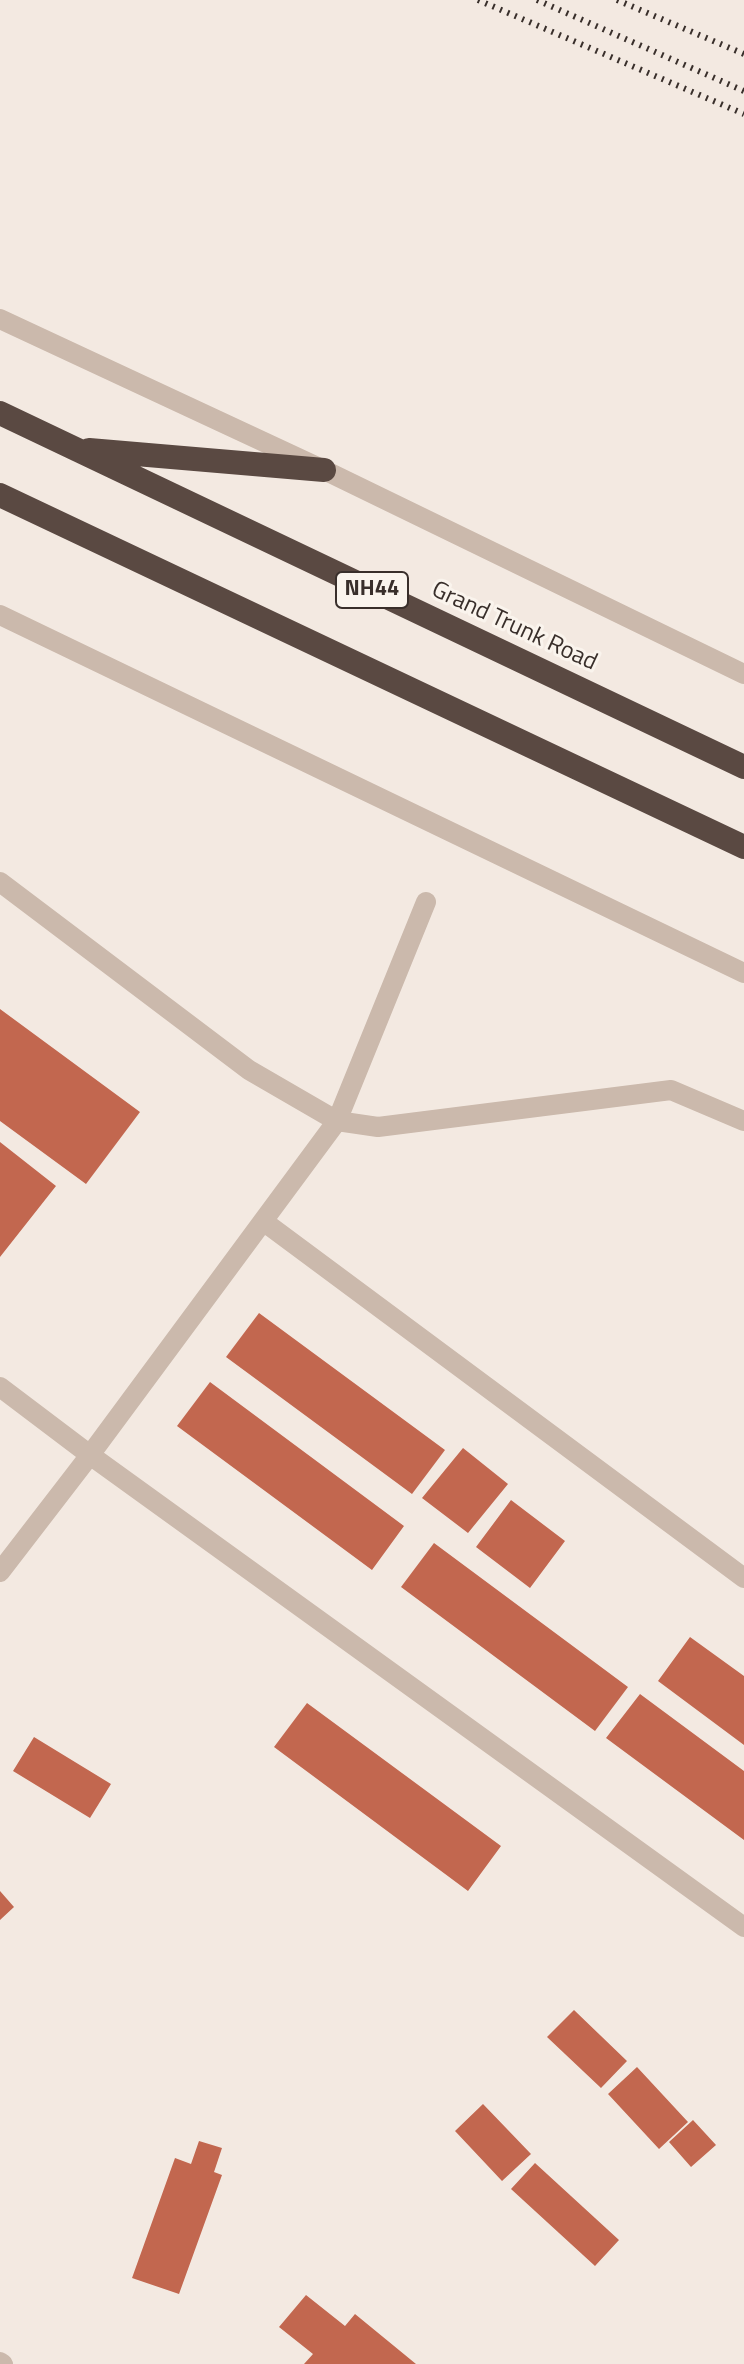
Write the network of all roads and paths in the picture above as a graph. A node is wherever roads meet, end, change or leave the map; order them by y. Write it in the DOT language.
graph roads {
  1 [pos="0,319"];
  2 [pos="0,413"];
  3 [pos="75,448"];
  4 [pos="324,470"];
  5 [pos="0,495"];
  6 [pos="0,615"];
  7 [pos="744,674"];
  8 [pos="744,767"];
  9 [pos="744,847"];
  10 [pos="0,882"];
  11 [pos="426,902"];
  12 [pos="744,973"];
  13 [pos="337,1121"];
  14 [pos="744,1121"];
  15 [pos="263,1221"];
  16 [pos="0,1387"];
  17 [pos="90,1455"];
  18 [pos="0,1572"];
  19 [pos="744,1578"];
  20 [pos="744,1927"];
  1 -- 4 [label="street"];
  2 -- 3 [label="highway, Grand Trunk Road / NH44"];
  3 -- 4 [label="highway"];
  3 -- 8 [label="highway, Grand Trunk Road / NH44"];
  4 -- 7 [label="street"];
  5 -- 9 [label="highway"];
  6 -- 12 [label="street"];
  10 -- 13 [label="street"];
  11 -- 13 [label="street"];
  13 -- 14 [label="street"];
  13 -- 15 [label="street"];
  15 -- 17 [label="street"];
  15 -- 19 [label="street"];
  16 -- 17 [label="street"];
  17 -- 18 [label="street"];
  17 -- 20 [label="street"];
}
